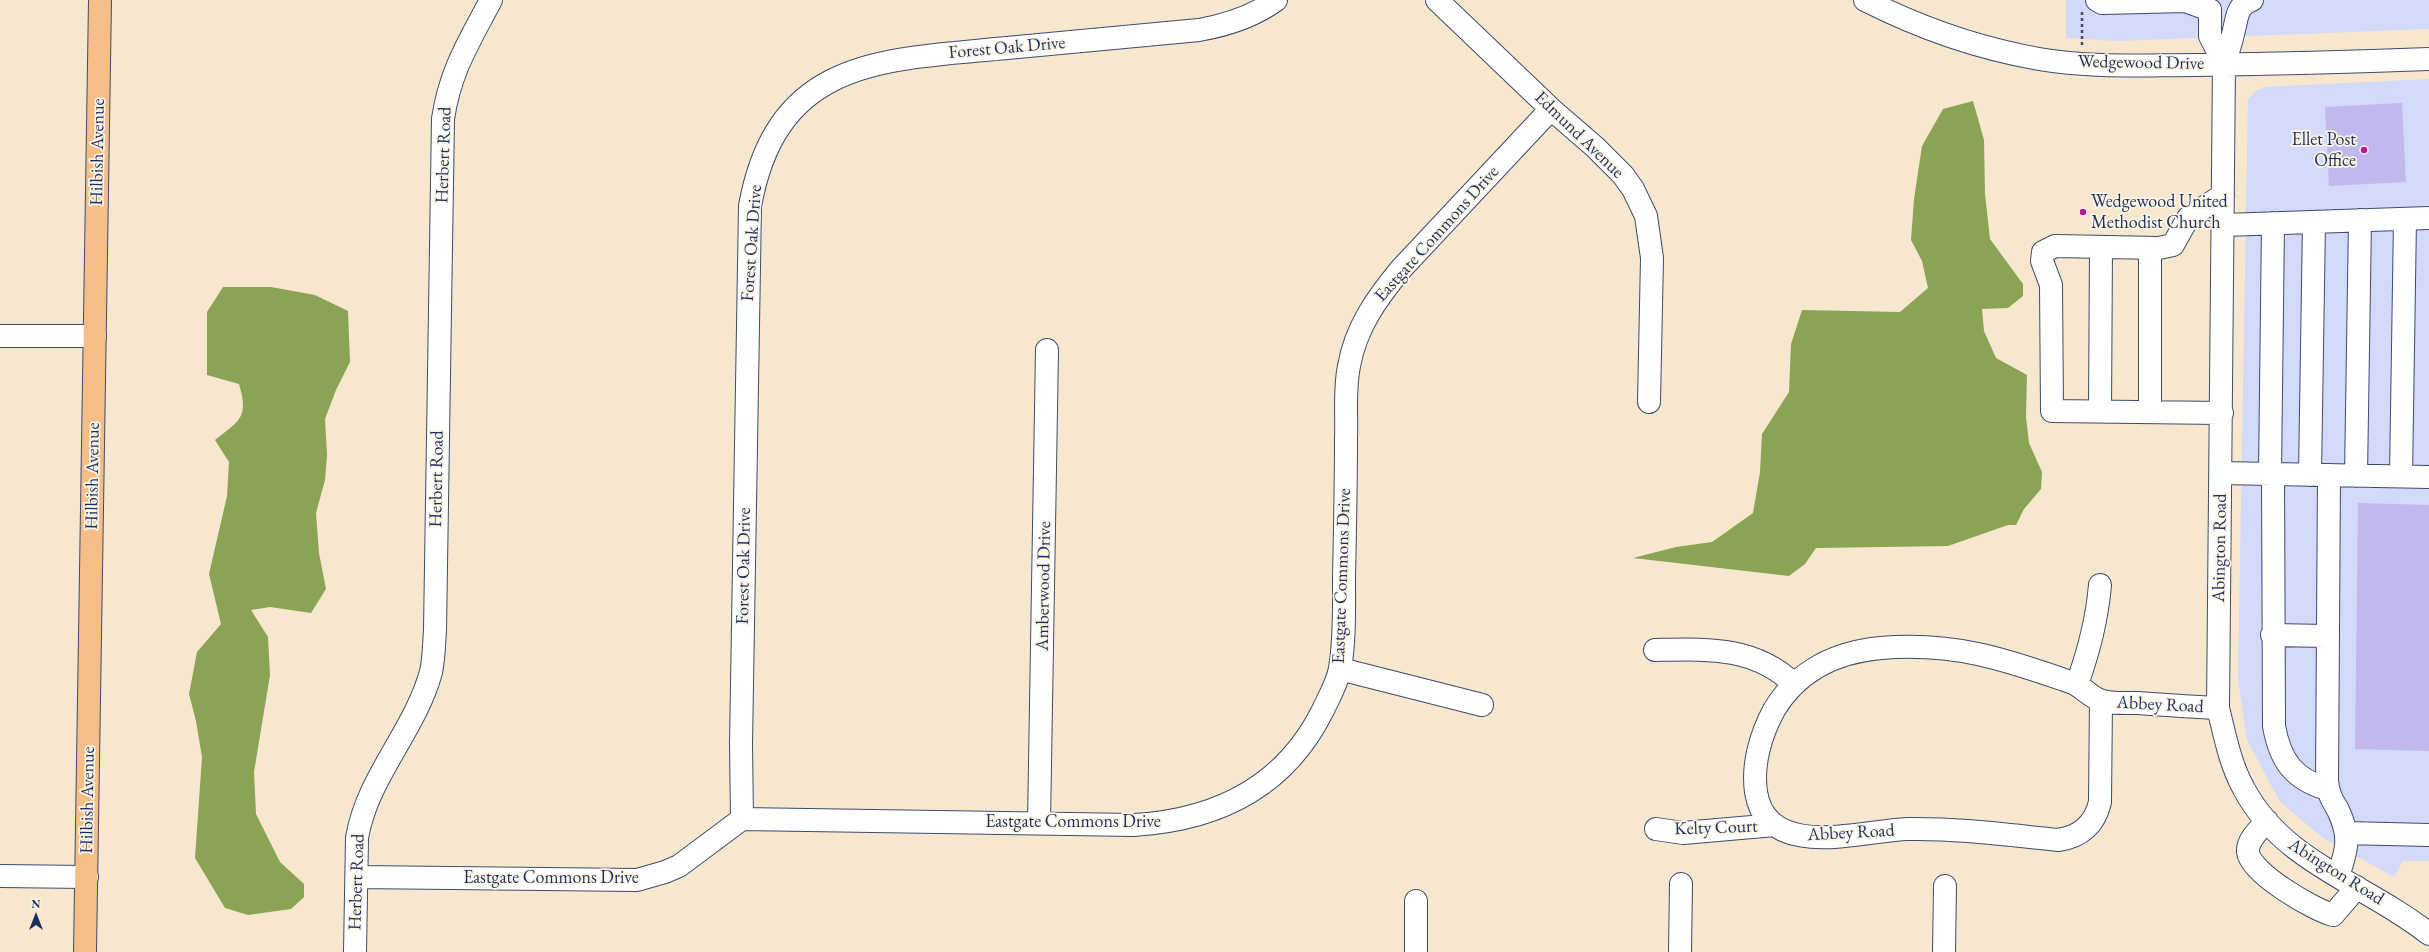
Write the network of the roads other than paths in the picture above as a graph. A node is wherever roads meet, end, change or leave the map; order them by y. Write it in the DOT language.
graph roads {
  1 [pos="100,0"];
  2 [pos="491,0"];
  3 [pos="1276,0"];
  4 [pos="1437,0"];
  5 [pos="1865,0"];
  6 [pos="2252,0"];
  7 [pos="2131,1"];
  8 [pos="2089,4"];
  9 [pos="2429,59"];
  10 [pos="2224,64"];
  11 [pos="1551,109"];
  12 [pos="2222,195"];
  13 [pos="2429,218"];
  14 [pos="2405,219"];
  15 [pos="2360,220"];
  16 [pos="2314,222"];
  17 [pos="2273,223"];
  18 [pos="2224,225"];
  19 [pos="2101,247"];
  20 [pos="2150,248"];
  21 [pos="0,336"];
  22 [pos="95,336"];
  23 [pos="1047,350"];
  24 [pos="1649,402"];
  25 [pos="2100,411"];
  26 [pos="2150,412"];
  27 [pos="2222,413"];
  28 [pos="2221,473"];
  29 [pos="2271,474"];
  30 [pos="2320,475"];
  31 [pos="2356,476"];
  32 [pos="2401,476"];
  33 [pos="2429,477"];
  34 [pos="2100,585"];
  35 [pos="2272,635"];
  36 [pos="2327,636"];
  37 [pos="1655,650"];
  38 [pos="1340,669"];
  39 [pos="1794,684"];
  40 [pos="2078,684"];
  41 [pos="2101,701"];
  42 [pos="1482,705"];
  43 [pos="2218,708"];
  44 [pos="2328,789"];
  45 [pos="742,819"];
  46 [pos="2267,821"];
  47 [pos="1039,823"];
  48 [pos="1775,825"];
  49 [pos="1656,829"];
  50 [pos="2346,833"];
  51 [pos="2429,835"];
  52 [pos="0,876"];
  53 [pos="2338,876"];
  54 [pos="87,877"];
  55 [pos="357,877"];
  56 [pos="1681,884"];
  57 [pos="1945,886"];
  58 [pos="2357,887"];
  59 [pos="1416,902"];
  60 [pos="2429,934"];
  61 [pos="86,952"];
  62 [pos="355,952"];
  63 [pos="1416,952"];
  64 [pos="1680,952"];
  65 [pos="1944,952"];
  1 -- 22 [label="main road, Hilbish Avenue"];
  2 -- 55 [label="street, Herbert Road"];
  3 -- 45 [label="street, Forest Oak Drive"];
  4 -- 11 [label="street, Edmund Avenue"];
  5 -- 10 [label="street, Wedgewood Drive"];
  6 -- 10 [label="street"];
  7 -- 8 [label="street"];
  7 -- 10 [label="street"];
  9 -- 10 [label="street, Wedgewood Drive"];
  10 -- 12 [label="street, Abington Road"];
  11 -- 24 [label="street, Edmund Avenue"];
  11 -- 38 [label="street, Eastgate Commons Drive"];
  12 -- 18 [label="street, Abington Road"];
  12 -- 20 [label="street"];
  13 -- 14 [label="street"];
  14 -- 15 [label="street"];
  14 -- 32 [label="street"];
  15 -- 16 [label="street"];
  15 -- 31 [label="street"];
  16 -- 17 [label="street"];
  16 -- 30 [label="street"];
  17 -- 18 [label="street"];
  17 -- 29 [label="street"];
  18 -- 27 [label="street, Abington Road"];
  19 -- 20 [label="street"];
  19 -- 25 [label="street"];
  19 -- 25 [label="street"];
  20 -- 26 [label="street"];
  21 -- 22 [label="street"];
  22 -- 54 [label="main road, Hilbish Avenue"];
  23 -- 47 [label="street, Amberwood Drive"];
  25 -- 26 [label="street"];
  26 -- 27 [label="street"];
  27 -- 28 [label="street, Abington Road"];
  28 -- 29 [label="street"];
  28 -- 43 [label="street, Abington Road"];
  29 -- 30 [label="street"];
  29 -- 35 [label="street"];
  30 -- 31 [label="street"];
  30 -- 36 [label="street"];
  31 -- 32 [label="street"];
  32 -- 33 [label="street"];
  34 -- 40 [label="street"];
  35 -- 36 [label="street"];
  35 -- 44 [label="street"];
  36 -- 44 [label="street"];
  37 -- 39 [label="street"];
  38 -- 42 [label="street"];
  38 -- 47 [label="street, Eastgate Commons Drive"];
  39 -- 40 [label="street, Abbey Road"];
  39 -- 48 [label="street, Abbey Road"];
  40 -- 41 [label="street, Abbey Road"];
  41 -- 43 [label="street, Abbey Road"];
  41 -- 48 [label="street, Abbey Road"];
  43 -- 46 [label="street, Abington Road"];
  44 -- 50 [label="street"];
  45 -- 47 [label="street, Eastgate Commons Drive"];
  45 -- 55 [label="street, Eastgate Commons Drive"];
  46 -- 53 [label="street, Abington Road"];
  46 -- 58 [label="street"];
  48 -- 49 [label="street, Kelty Court"];
  50 -- 51 [label="street"];
  50 -- 53 [label="street"];
  52 -- 54 [label="street"];
  53 -- 58 [label="street, Abington Road"];
  54 -- 61 [label="main road, Hilbish Avenue"];
  55 -- 62 [label="street, Herbert Road"];
  56 -- 64 [label="street"];
  57 -- 65 [label="street"];
  58 -- 60 [label="street, Abington Road"];
  59 -- 63 [label="street"];
}
